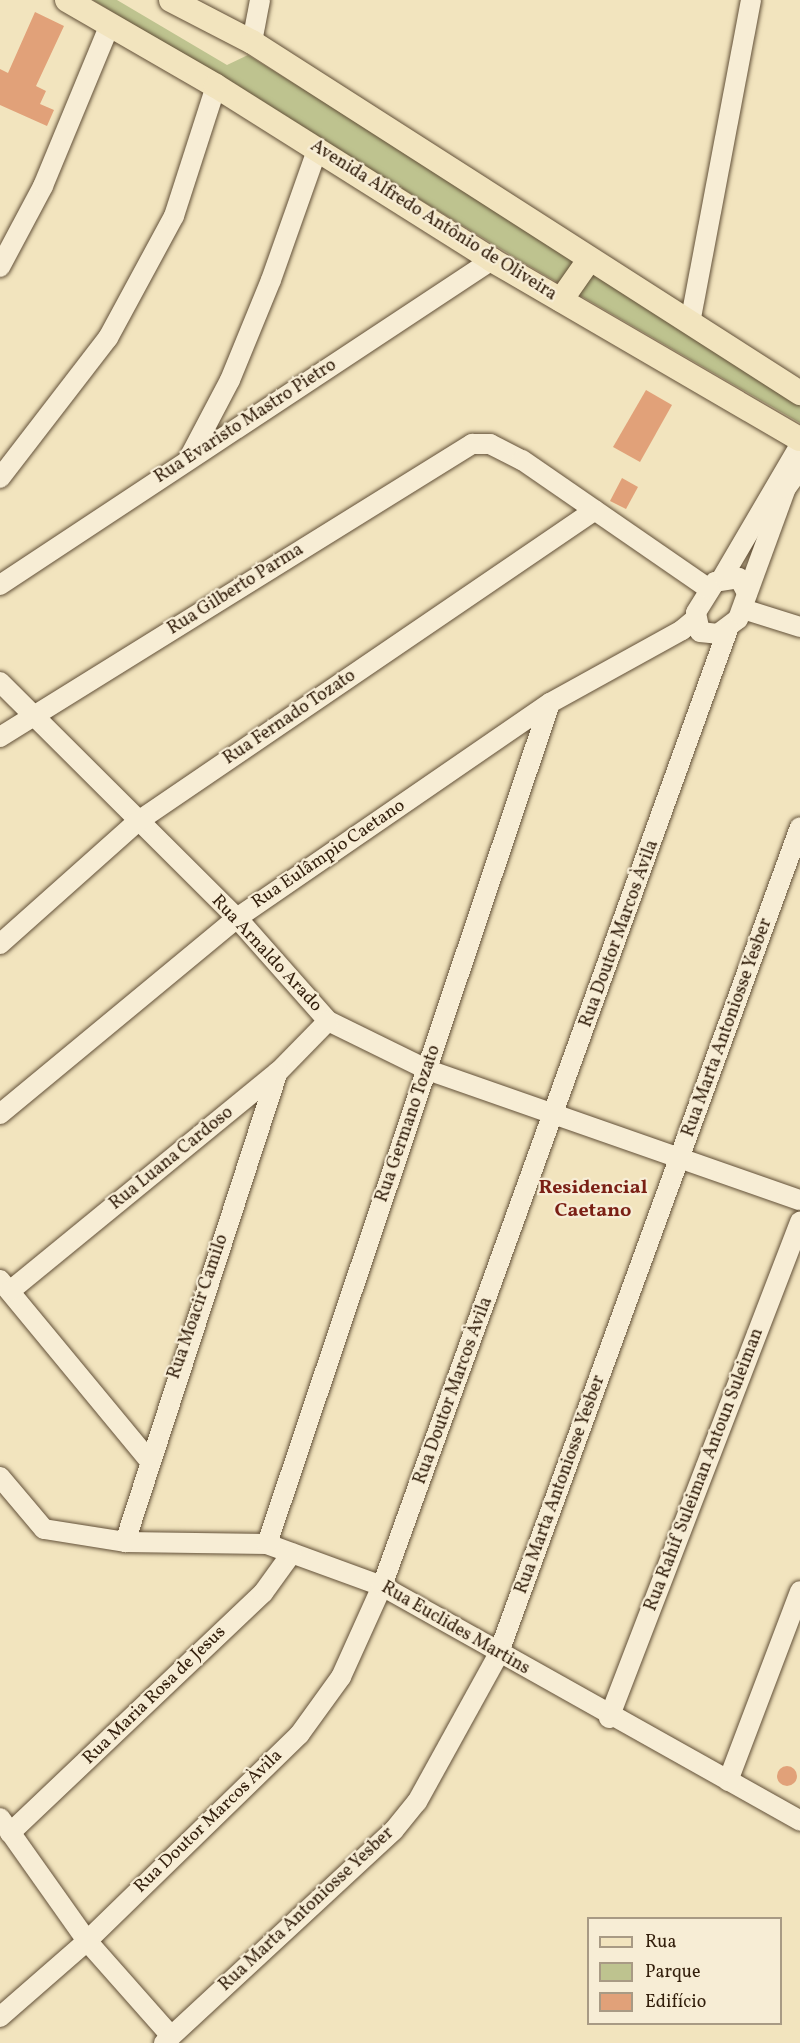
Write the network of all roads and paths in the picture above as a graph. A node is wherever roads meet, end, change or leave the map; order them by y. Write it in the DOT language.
graph roads {
  1 [pos="67,0"];
  2 [pos="171,0"];
  3 [pos="260,0"];
  4 [pos="751,0"];
  5 [pos="110,24"];
  6 [pos="252,42"];
  7 [pos="216,86"];
  8 [pos="317,150"];
  9 [pos="589,260"];
  10 [pos="492,261"];
  11 [pos="0,267"];
  12 [pos="561,300"];
  13 [pos="690,323"];
  14 [pos="800,393"];
  15 [pos="800,439"];
  16 [pos="800,445"];
  17 [pos="188,460"];
  18 [pos="800,469"];
  19 [pos="0,478"];
  20 [pos="595,510"];
  21 [pos="711,582"];
  22 [pos="0,585"];
  23 [pos="747,604"];
  24 [pos="691,625"];
  25 [pos="800,627"];
  26 [pos="722,637"];
  27 [pos="0,682"];
  28 [pos="550,703"];
  29 [pos="32,717"];
  30 [pos="0,737"];
  31 [pos="137,822"];
  32 [pos="800,827"];
  33 [pos="237,918"];
  34 [pos="0,944"];
  35 [pos="328,1021"];
  36 [pos="428,1070"];
  37 [pos="278,1072"];
  38 [pos="557,1112"];
  39 [pos="0,1114"];
  40 [pos="681,1161"];
  41 [pos="800,1200"];
  42 [pos="800,1222"];
  43 [pos="5,1286"];
  44 [pos="148,1459"];
  45 [pos="0,1477"];
  46 [pos="124,1542"];
  47 [pos="267,1544"];
  48 [pos="292,1553"];
  49 [pos="382,1586"];
  50 [pos="800,1591"];
  51 [pos="498,1655"];
  52 [pos="609,1718"];
  53 [pos="728,1781"];
  54 [pos="800,1821"];
  55 [pos="5,1826"];
  56 [pos="87,1941"];
  57 [pos="0,2017"];
  58 [pos="167,2040"];
  1 -- 5 [label="main road, Avenida Alfredo Antônio de Oliveira"];
  2 -- 6 [label="main road"];
  3 -- 6 [label="street"];
  4 -- 13 [label="street"];
  5 -- 7 [label="main road, Avenida Alfredo Antônio de Oliveira"];
  5 -- 11 [label="street"];
  6 -- 9 [label="main road"];
  7 -- 8 [label="main road, Avenida Alfredo Antônio de Oliveira"];
  7 -- 19 [label="street"];
  8 -- 10 [label="main road, Avenida Alfredo Antônio de Oliveira"];
  8 -- 17 [label="street"];
  9 -- 12 [label="main road"];
  9 -- 13 [label="main road"];
  10 -- 12 [label="main road, Avenida Alfredo Antônio de Oliveira"];
  10 -- 17 [label="street, Rua Evaristo Mastro Pietro"];
  12 -- 15 [label="main road, Avenida Alfredo Antônio de Oliveira"];
  13 -- 14 [label="main road"];
  16 -- 21 [label="street"];
  17 -- 22 [label="street, Rua Evaristo Mastro Pietro"];
  18 -- 23 [label="street"];
  20 -- 21 [label="street"];
  20 -- 29 [label="street, Rua Gilberto Parma"];
  20 -- 31 [label="street, Rua Fernado Tozato"];
  21 -- 23 [label="street"];
  21 -- 24 [label="street"];
  23 -- 25 [label="street"];
  23 -- 26 [label="street, Rua Doutor Marcos Àvila"];
  24 -- 26 [label="street"];
  24 -- 28 [label="street, Rua Eulâmpio Caetano"];
  26 -- 38 [label="street, Rua Doutor Marcos Àvila"];
  27 -- 29 [label="street, Rua Arnaldo Arado"];
  28 -- 33 [label="street, Rua Eulâmpio Caetano"];
  28 -- 36 [label="street, Rua Germano Tozato"];
  29 -- 30 [label="street, Rua Gilberto Parma"];
  29 -- 31 [label="street, Rua Arnaldo Arado"];
  31 -- 33 [label="street, Rua Arnaldo Arado"];
  31 -- 34 [label="street, Rua Fernado Tozato"];
  32 -- 40 [label="street, Rua Marta Antoniosse Yesber"];
  33 -- 35 [label="street, Rua Arnaldo Arado"];
  33 -- 39 [label="street, Rua Eulâmpio Caetano"];
  35 -- 36 [label="street, Rua Arnaldo Arado"];
  35 -- 37 [label="street, Rua Luana Cardoso"];
  36 -- 38 [label="street, Rua Arnaldo Arado"];
  36 -- 47 [label="street, Rua Germano Tozato"];
  37 -- 43 [label="street, Rua Luana Cardoso"];
  37 -- 44 [label="street, Rua Moacir Camilo"];
  38 -- 40 [label="street, Rua Arnaldo Arado"];
  38 -- 49 [label="street, Rua Doutor Marcos Àvila"];
  40 -- 41 [label="street, Rua Arnaldo Arado"];
  40 -- 51 [label="street, Rua Marta Antoniosse Yesber"];
  42 -- 52 [label="street, Rua Rahif Suleiman Antoun Suleiman"];
  43 -- 44 [label="street"];
  44 -- 46 [label="street, Rua Moacir Camilo"];
  45 -- 46 [label="street, Rua Euclides Martins"];
  46 -- 47 [label="street, Rua Euclides Martins"];
  47 -- 48 [label="street, Rua Euclides Martins"];
  48 -- 49 [label="street, Rua Euclides Martins"];
  48 -- 55 [label="street, Rua Maria Rosa de Jesus"];
  49 -- 51 [label="street, Rua Euclides Martins"];
  49 -- 56 [label="street, Rua Doutor Marcos Àvila"];
  50 -- 53 [label="street"];
  51 -- 52 [label="street, Rua Euclides Martins"];
  51 -- 58 [label="street, Rua Marta Antoniosse Yesber"];
  52 -- 53 [label="street, Rua Euclides Martins"];
  53 -- 54 [label="street, Rua Euclides Martins"];
  55 -- 56 [label="street"];
  56 -- 57 [label="street, Rua Doutor Marcos Àvila"];
  56 -- 58 [label="street"];
}
